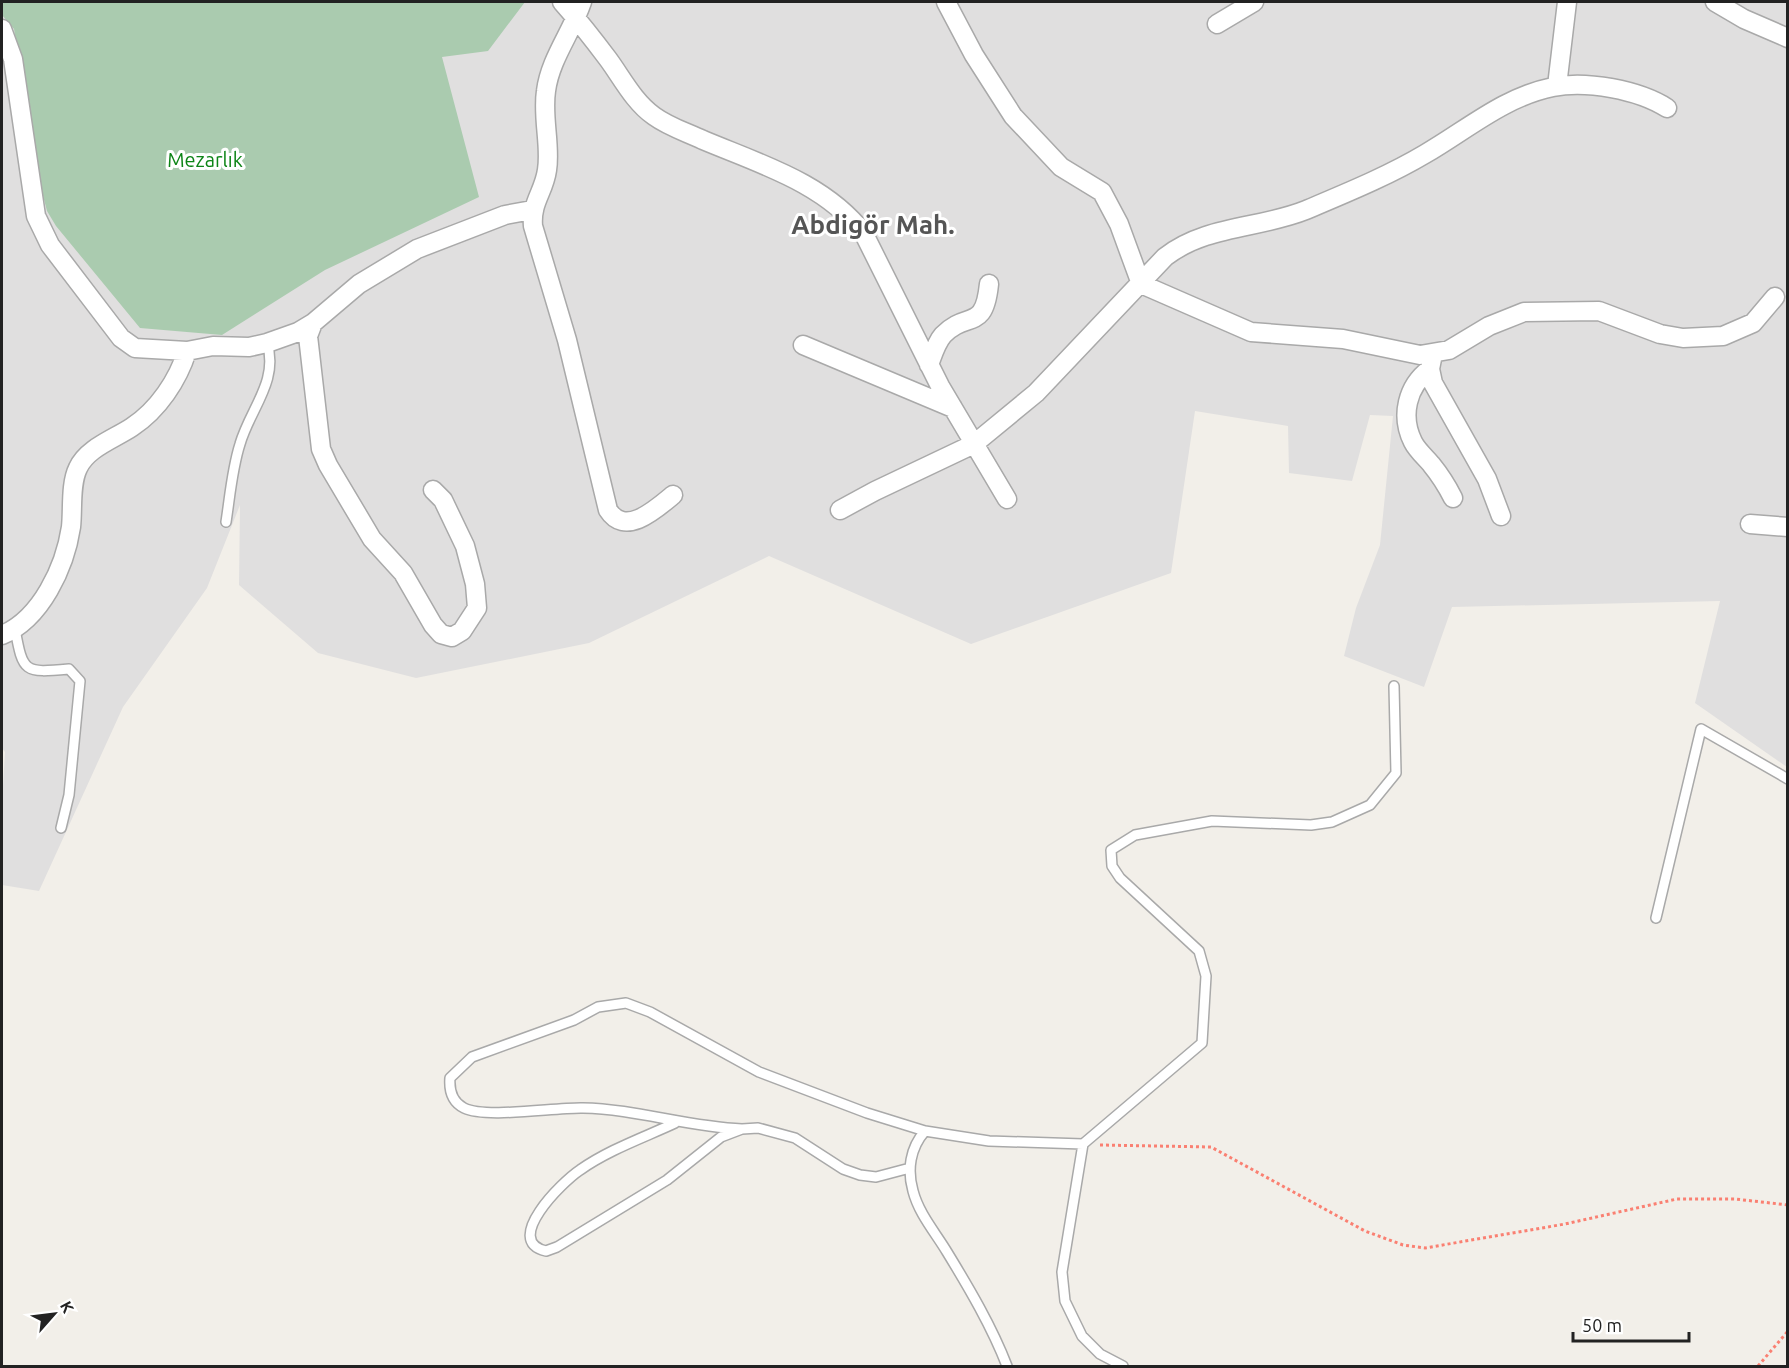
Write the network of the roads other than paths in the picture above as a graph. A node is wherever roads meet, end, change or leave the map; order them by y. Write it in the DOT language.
graph roads {
  1 [pos="562,2"];
  2 [pos="946,2"];
  3 [pos="1254,2"];
  4 [pos="1567,2"];
  5 [pos="1715,2"];
  6 [pos="579,10"];
  7 [pos="1217,24"];
  8 [pos="2,29"];
  9 [pos="1788,38"];
  10 [pos="1557,86"];
  11 [pos="1667,108"];
  12 [pos="532,210"];
  13 [pos="989,284"];
  14 [pos="1141,284"];
  15 [pos="1775,297"];
  16 [pos="313,323"];
  17 [pos="267,343"];
  18 [pos="803,345"];
  19 [pos="187,351"];
  20 [pos="1432,361"];
  21 [pos="929,365"];
  22 [pos="953,408"];
  23 [pos="974,444"];
  24 [pos="433,490"];
  25 [pos="673,495"];
  26 [pos="1454,498"];
  27 [pos="1007,499"];
  28 [pos="840,510"];
  29 [pos="1501,516"];
  30 [pos="226,522"];
  31 [pos="1750,524"];
  32 [pos="1788,527"];
  33 [pos="8,632"];
  34 [pos="1394,686"];
  35 [pos="1788,779"];
  36 [pos="61,828"];
  37 [pos="1656,918"];
  38 [pos="675,1122"];
  39 [pos="742,1129"];
  40 [pos="925,1131"];
  41 [pos="1083,1144"];
  42 [pos="910,1168"];
  43 [pos="1007,1366"];
  44 [pos="1123,1366"];
  1 -- 6 [label="street"];
  2 -- 14 [label="street"];
  3 -- 7 [label="street"];
  4 -- 10 [label="street"];
  5 -- 9 [label="street"];
  6 -- 12 [label="street"];
  6 -- 21 [label="street"];
  8 -- 19 [label="street"];
  10 -- 11 [label="street"];
  10 -- 14 [label="street"];
  12 -- 16 [label="street"];
  12 -- 25 [label="street"];
  13 -- 21 [label="street"];
  14 -- 20 [label="street"];
  14 -- 23 [label="street"];
  15 -- 20 [label="street"];
  16 -- 17 [label="street"];
  16 -- 24 [label="street"];
  17 -- 19 [label="street"];
  17 -- 30 [label="lane"];
  18 -- 22 [label="street"];
  19 -- 33 [label="street"];
  20 -- 26 [label="street"];
  20 -- 29 [label="street"];
  21 -- 22 [label="street"];
  22 -- 23 [label="street"];
  23 -- 27 [label="street"];
  23 -- 28 [label="street"];
  31 -- 32 [label="street"];
  33 -- 36 [label="lane"];
  34 -- 41 [label="lane"];
  35 -- 37 [label="lane"];
  38 -- 39 [label="lane"];
  38 -- 39 [label="lane"];
  38 -- 40 [label="lane"];
  39 -- 42 [label="lane"];
  40 -- 41 [label="lane"];
  40 -- 42 [label="lane"];
  41 -- 44 [label="lane"];
  42 -- 43 [label="lane"];
}
